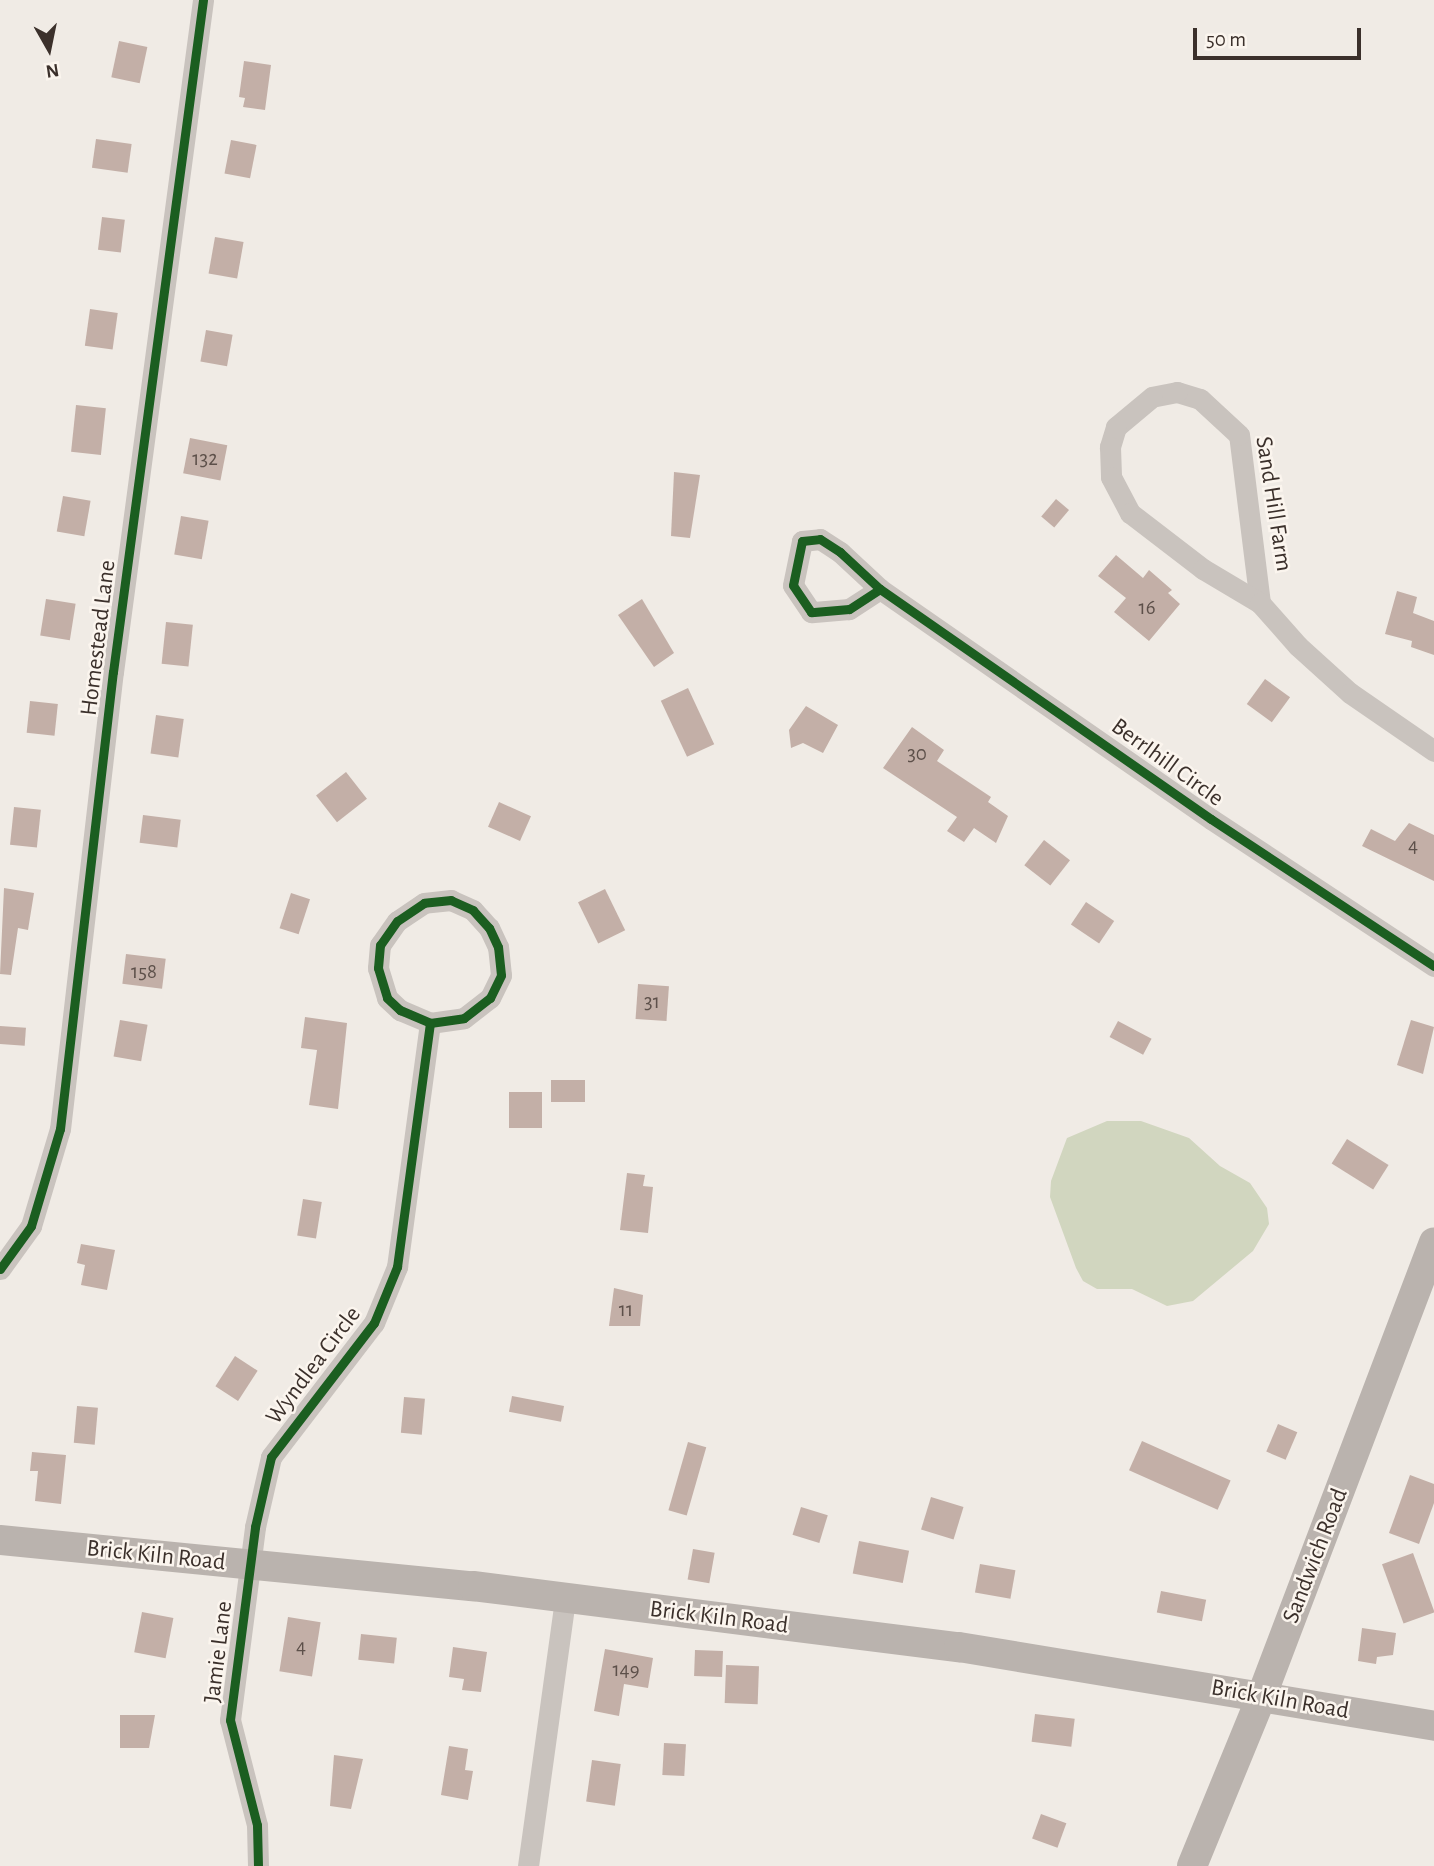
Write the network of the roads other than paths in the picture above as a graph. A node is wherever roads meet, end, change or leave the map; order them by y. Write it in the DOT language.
graph roads {
  1 [pos="203,0"];
  2 [pos="880,589"];
  3 [pos="1260,603"];
  4 [pos="1434,751"];
  5 [pos="1434,966"];
  6 [pos="430,1023"];
  7 [pos="1434,1243"];
  8 [pos="0,1269"];
  9 [pos="0,1540"];
  10 [pos="250,1565"];
  11 [pos="565,1598"];
  12 [pos="1262,1695"];
  13 [pos="1434,1726"];
  14 [pos="258,1866"];
  15 [pos="528,1866"];
  16 [pos="1192,1866"];
  1 -- 8 [label="street, Homestead Lane"];
  2 -- 5 [label="street, BerrIhill Circle"];
  3 -- 3 [label="street, Sand Hill Farm"];
  3 -- 4 [label="street, Sand Hill Farm"];
  6 -- 6 [label="street"];
  6 -- 10 [label="street, Wyndlea Circle"];
  7 -- 12 [label="main road, Sandwich Road"];
  9 -- 10 [label="main road, Brick Kiln Road"];
  10 -- 11 [label="main road, Brick Kiln Road"];
  10 -- 14 [label="street, Jamie Lane"];
  11 -- 12 [label="main road, Brick Kiln Road"];
  11 -- 15 [label="street"];
  12 -- 13 [label="main road, Brick Kiln Road"];
  12 -- 16 [label="main road, Sandwich Road"];
}
